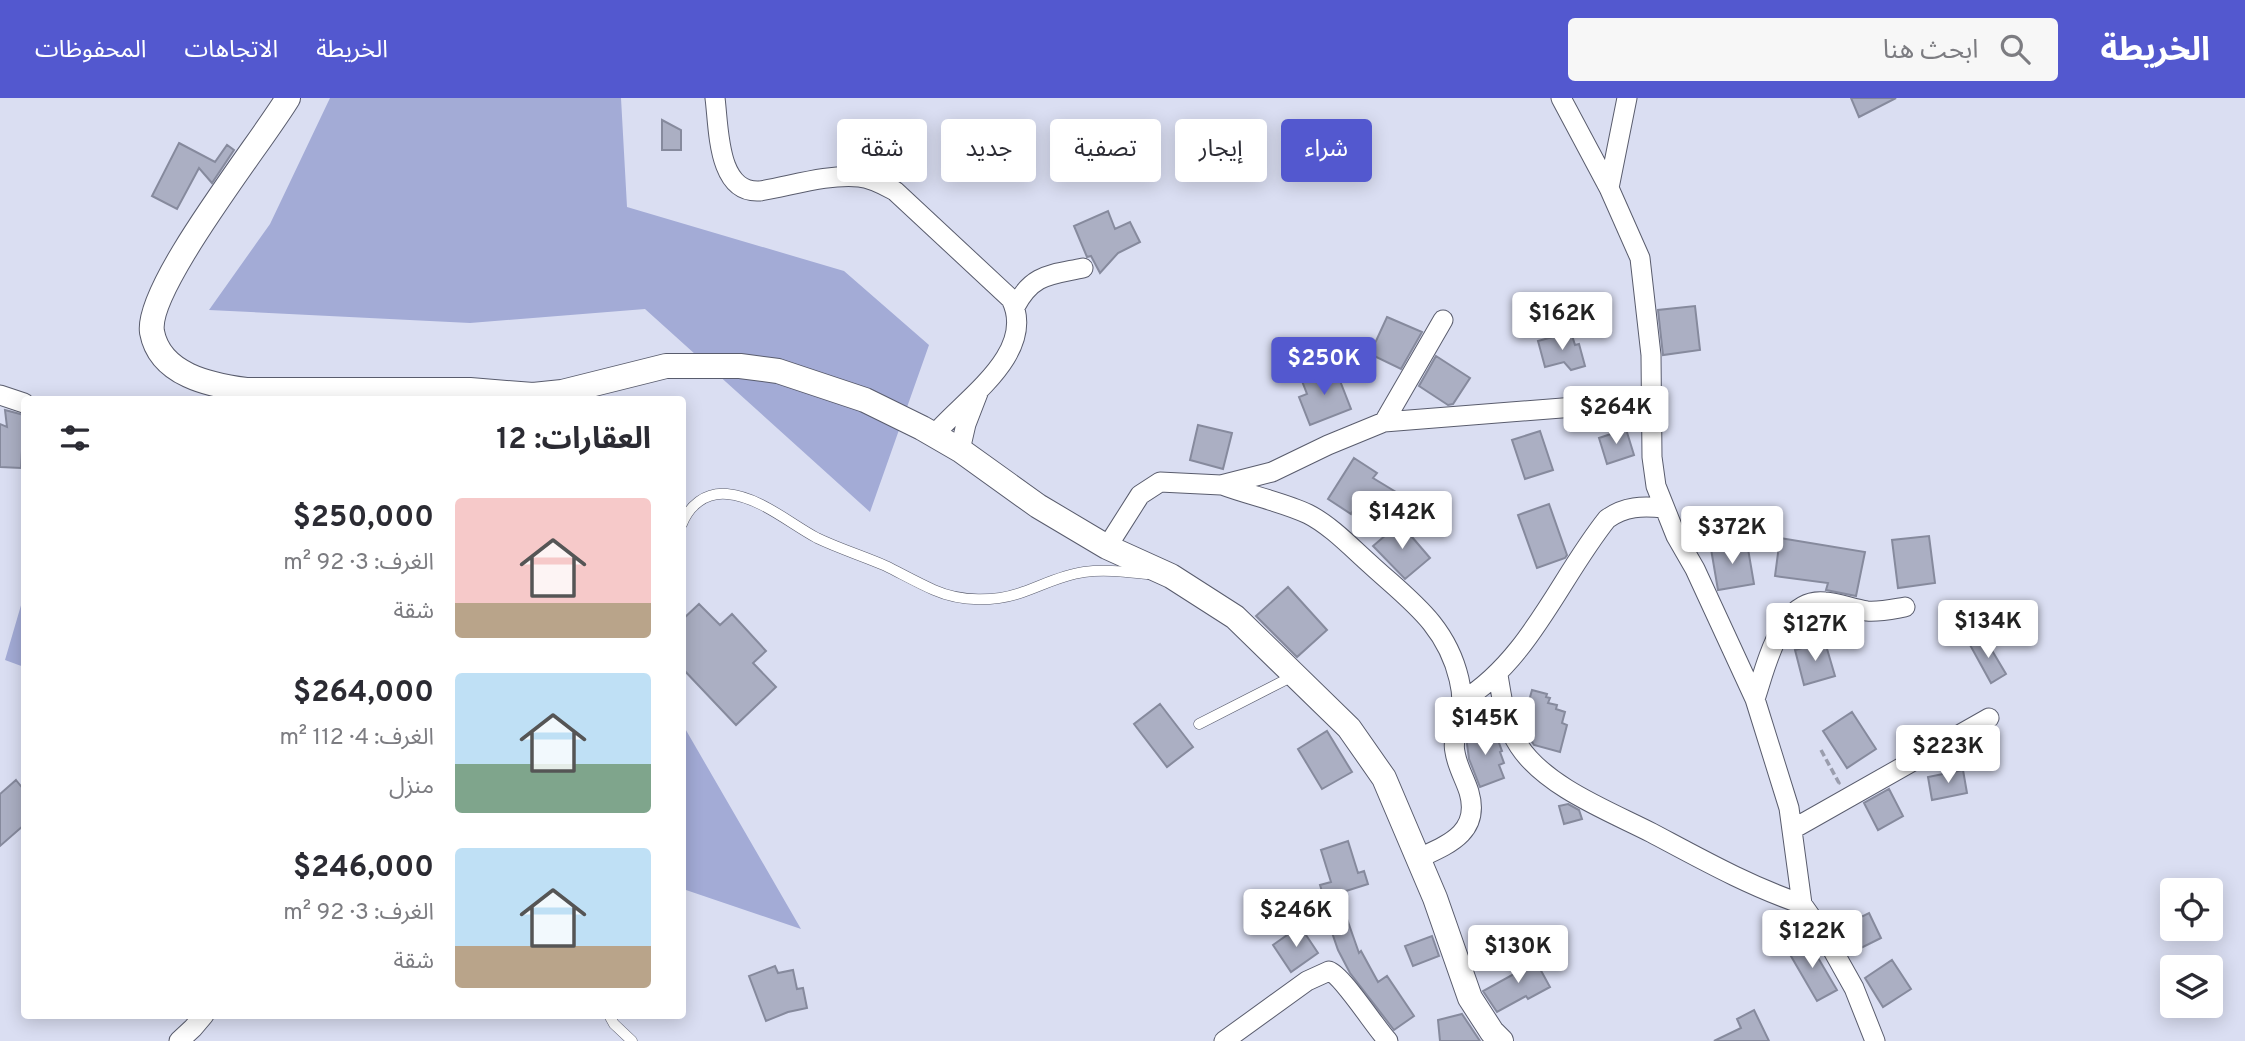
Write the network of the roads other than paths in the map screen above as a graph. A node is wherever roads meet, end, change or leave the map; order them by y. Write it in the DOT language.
graph roads {
  1 [pos="288,98"];
  2 [pos="715,98"];
  3 [pos="1561,98"];
  4 [pos="1627,98"];
  5 [pos="1609,188"];
  6 [pos="1083,268"];
  7 [pos="1015,307"];
  8 [pos="1443,320"];
  9 [pos="979,392"];
  10 [pos="0,395"];
  11 [pos="557,396"];
  12 [pos="1651,401"];
  13 [pos="21,402"];
  14 [pos="1384,422"];
  15 [pos="934,435"];
  16 [pos="960,450"];
  17 [pos="1221,485"];
  18 [pos="1664,508"];
  19 [pos="686,516"];
  20 [pos="1107,547"];
  21 [pos="1171,576"];
  22 [pos="1905,607"];
  23 [pos="1296,675"];
  24 [pos="1498,675"];
  25 [pos="1755,699"];
  26 [pos="1462,701"];
  27 [pos="1989,718"];
  28 [pos="1199,724"];
  29 [pos="1793,830"];
  30 [pos="1417,859"];
  31 [pos="1801,904"];
  32 [pos="201,1019"];
  33 [pos="611,1019"];
  34 [pos="179,1041"];
  35 [pos="632,1041"];
  36 [pos="1224,1041"];
  37 [pos="1388,1041"];
  38 [pos="1502,1041"];
  39 [pos="1875,1041"];
  1 -- 11 [label="street"];
  2 -- 7 [label="street"];
  3 -- 5 [label="street"];
  4 -- 5 [label="street"];
  5 -- 12 [label="street"];
  6 -- 7 [label="street"];
  7 -- 9 [label="street"];
  8 -- 14 [label="street"];
  9 -- 15 [label="street"];
  9 -- 16 [label="street"];
  10 -- 13 [label="street"];
  11 -- 15 [label="street"];
  12 -- 14 [label="street"];
  12 -- 18 [label="street"];
  14 -- 17 [label="street"];
  15 -- 16 [label="street"];
  16 -- 20 [label="street"];
  17 -- 20 [label="street"];
  17 -- 26 [label="street"];
  18 -- 24 [label="street"];
  18 -- 25 [label="street"];
  19 -- 21 [label="lane"];
  20 -- 21 [label="street"];
  21 -- 23 [label="street"];
  22 -- 25 [label="street"];
  23 -- 28 [label="lane"];
  23 -- 30 [label="street"];
  24 -- 26 [label="street"];
  24 -- 31 [label="street"];
  25 -- 29 [label="street"];
  26 -- 30 [label="street"];
  27 -- 29 [label="street"];
  29 -- 31 [label="street"];
  30 -- 38 [label="street"];
  31 -- 39 [label="street"];
  32 -- 34 [label="street"];
  33 -- 35 [label="lane"];
  36 -- 37 [label="street"];
}
